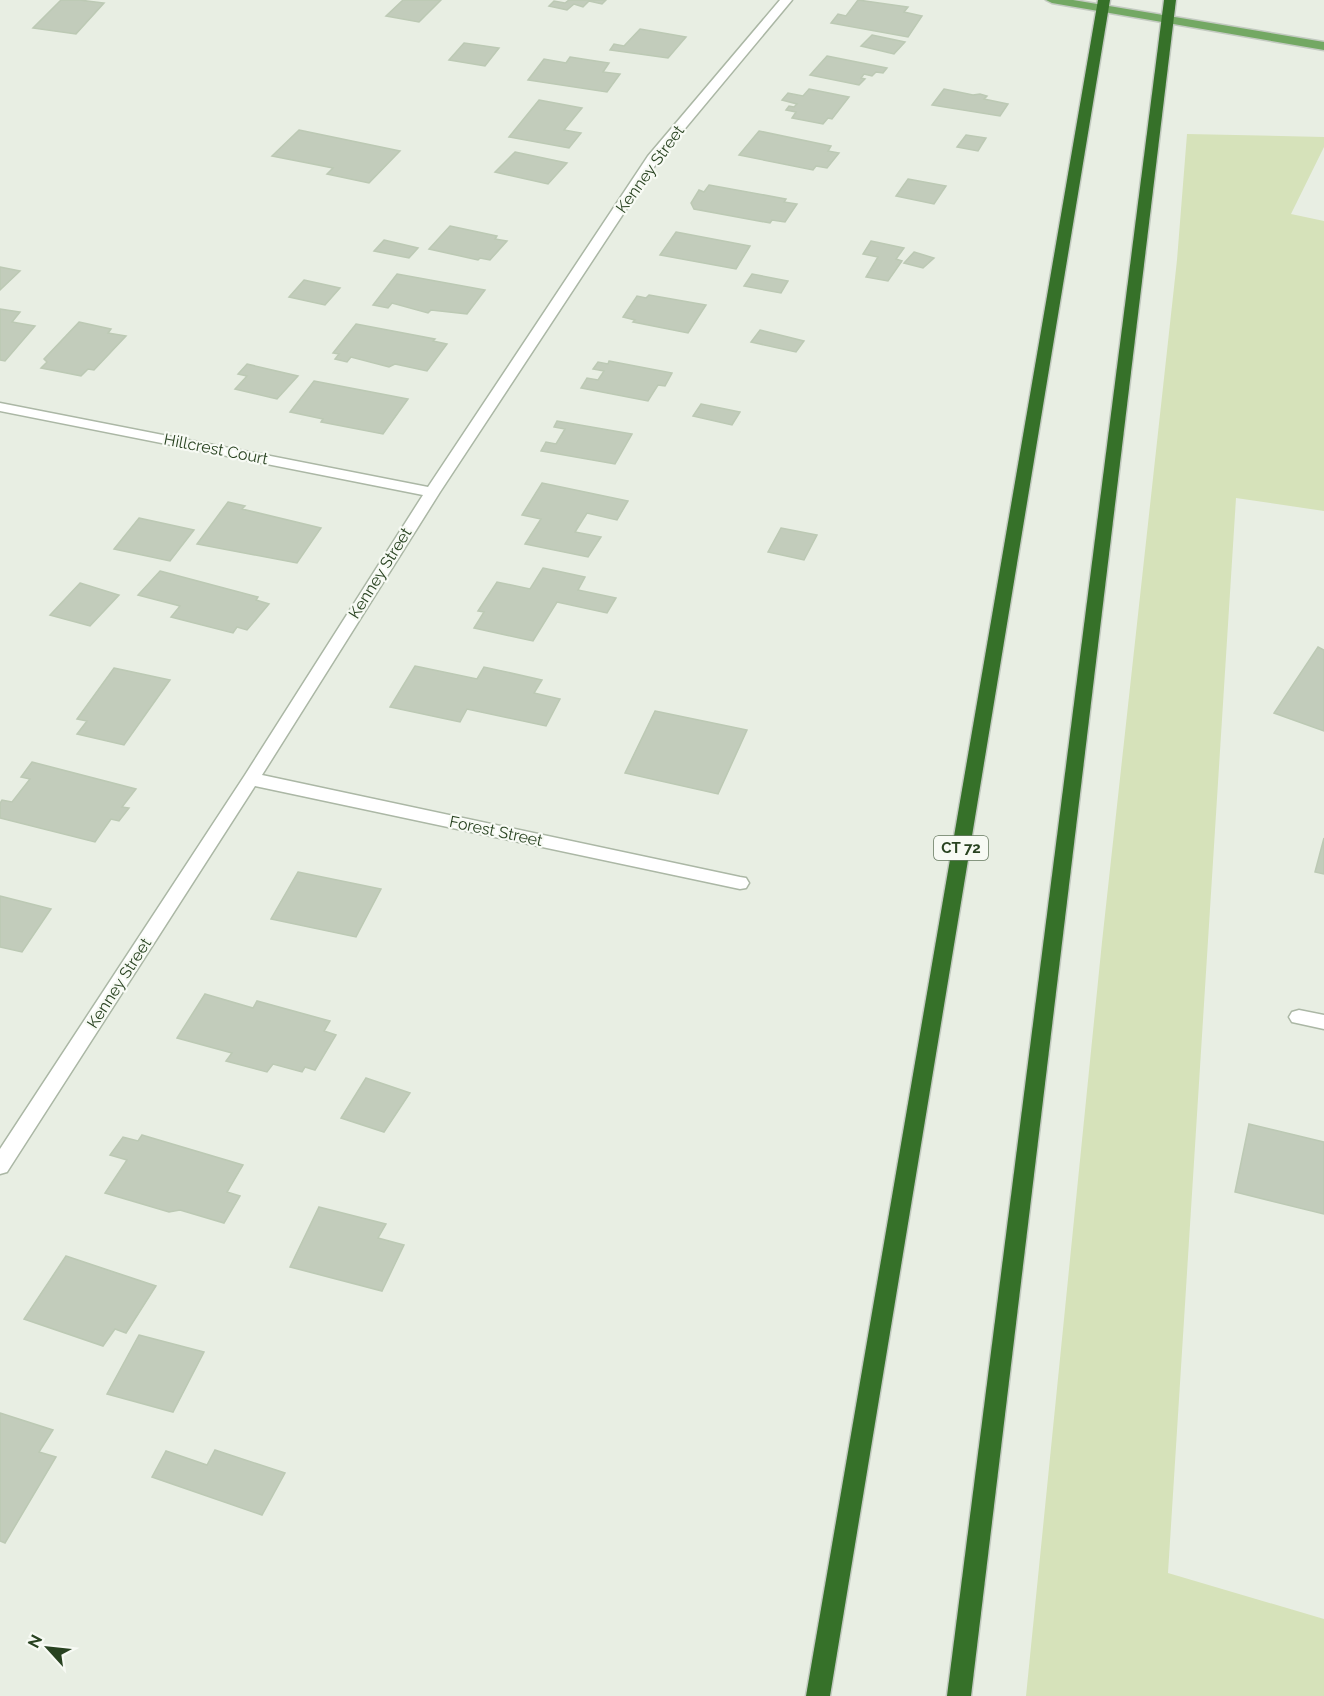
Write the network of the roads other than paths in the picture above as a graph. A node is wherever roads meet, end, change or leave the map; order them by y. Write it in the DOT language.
graph roads {
  1 [pos="786,0"];
  2 [pos="1052,0"];
  3 [pos="1170,0"];
  4 [pos="1103,4"];
  5 [pos="1168,19"];
  6 [pos="1324,46"];
  7 [pos="0,407"];
  8 [pos="432,492"];
  9 [pos="251,779"];
  10 [pos="740,883"];
  11 [pos="1299,1017"];
  12 [pos="1324,1022"];
  13 [pos="0,1166"];
  14 [pos="818,1696"];
  15 [pos="959,1696"];
  1 -- 8 [label="street, Kenney Street"];
  2 -- 4 [label="main road"];
  3 -- 5 [label="highway"];
  4 -- 5 [label="main road"];
  4 -- 14 [label="highway, CT 72"];
  5 -- 6 [label="main road"];
  5 -- 15 [label="highway"];
  7 -- 8 [label="street, Hillcrest Court"];
  8 -- 9 [label="street, Kenney Street"];
  9 -- 10 [label="street, Forest Street"];
  9 -- 13 [label="street, Kenney Street"];
  11 -- 12 [label="street"];
}
